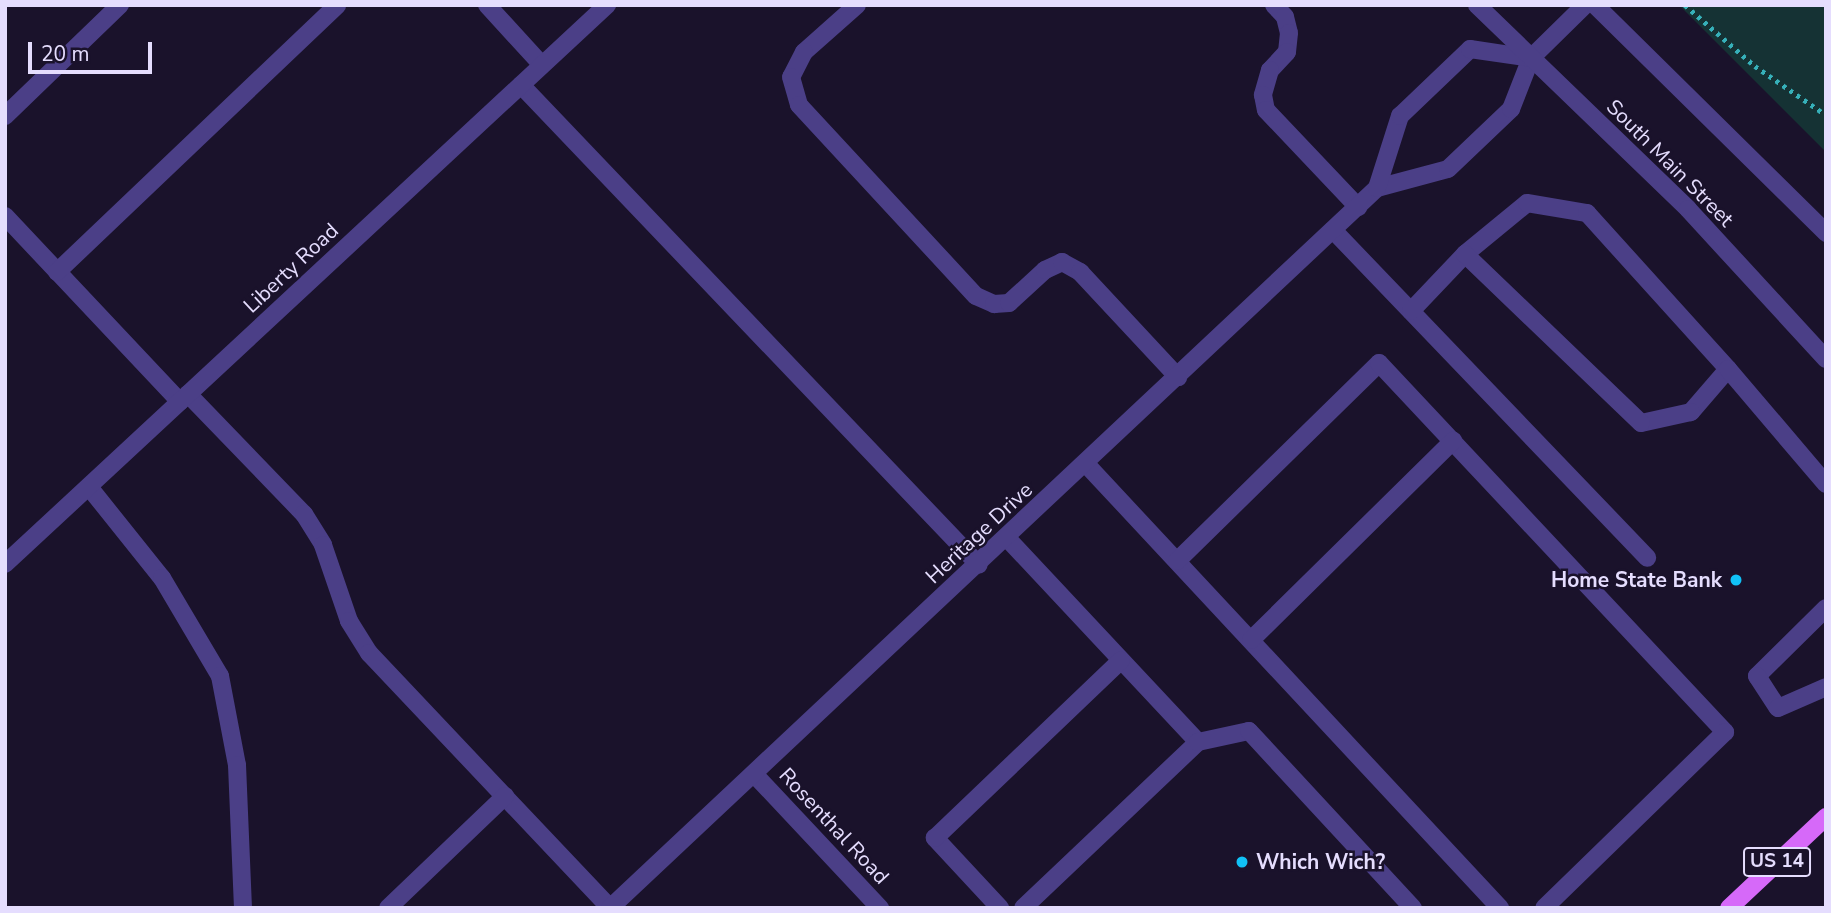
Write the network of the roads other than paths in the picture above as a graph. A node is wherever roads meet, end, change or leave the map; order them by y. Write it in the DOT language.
graph roads {
  1 [pos="120,5"];
  2 [pos="337,5"];
  3 [pos="487,5"];
  4 [pos="607,5"];
  5 [pos="857,5"];
  6 [pos="1274,5"];
  7 [pos="1477,5"];
  8 [pos="1585,5"];
  9 [pos="1595,5"];
  10 [pos="1531,58"];
  11 [pos="542,65"];
  12 [pos="521,85"];
  13 [pos="5,116"];
  14 [pos="1377,188"];
  15 [pos="1358,207"];
  16 [pos="5,216"];
  17 [pos="1333,230"];
  18 [pos="1826,233"];
  19 [pos="1465,254"];
  20 [pos="57,272"];
  21 [pos="1411,311"];
  22 [pos="1826,359"];
  23 [pos="1728,369"];
  24 [pos="1178,377"];
  25 [pos="184,398"];
  26 [pos="1453,441"];
  27 [pos="1086,464"];
  28 [pos="1826,484"];
  29 [pos="89,487"];
  30 [pos="1007,538"];
  31 [pos="1647,558"];
  32 [pos="1177,561"];
  33 [pos="5,564"];
  34 [pos="979,565"];
  35 [pos="1826,608"];
  36 [pos="1251,640"];
  37 [pos="1121,660"];
  38 [pos="1826,687"];
  39 [pos="1198,742"];
  40 [pos="755,775"];
  41 [pos="505,796"];
  42 [pos="1826,817"];
  43 [pos="243,908"];
  44 [pos="388,908"];
  45 [pos="610,908"];
  46 [pos="880,908"];
  47 [pos="1000,908"];
  48 [pos="1023,908"];
  49 [pos="1413,908"];
  50 [pos="1500,908"];
  51 [pos="1544,908"];
  52 [pos="1729,908"];
  1 -- 13 [label="street"];
  2 -- 20 [label="street"];
  3 -- 11 [label="street"];
  4 -- 11 [label="street, Liberty Road"];
  5 -- 24 [label="street"];
  6 -- 15 [label="street"];
  7 -- 10 [label="street, South Main Street"];
  8 -- 10 [label="street"];
  9 -- 18 [label="street"];
  10 -- 14 [label="street"];
  10 -- 14 [label="street, Heritage Drive"];
  10 -- 22 [label="street, South Main Street"];
  11 -- 12 [label="street, Liberty Road"];
  12 -- 25 [label="street, Liberty Road"];
  12 -- 34 [label="street"];
  14 -- 15 [label="street, Heritage Drive"];
  15 -- 17 [label="street, Heritage Drive"];
  16 -- 20 [label="street"];
  17 -- 21 [label="street"];
  17 -- 24 [label="street, Heritage Drive"];
  19 -- 21 [label="street"];
  19 -- 23 [label="street"];
  19 -- 23 [label="street"];
  20 -- 25 [label="street"];
  21 -- 31 [label="street"];
  23 -- 28 [label="street"];
  24 -- 27 [label="street, Heritage Drive"];
  25 -- 29 [label="street, Liberty Road"];
  25 -- 41 [label="street"];
  26 -- 32 [label="street"];
  26 -- 36 [label="street"];
  26 -- 51 [label="street"];
  27 -- 30 [label="street, Heritage Drive"];
  27 -- 32 [label="street"];
  29 -- 33 [label="street, Liberty Road"];
  29 -- 43 [label="street"];
  30 -- 34 [label="street, Heritage Drive"];
  30 -- 37 [label="street"];
  32 -- 36 [label="street"];
  34 -- 40 [label="street, Heritage Drive"];
  35 -- 38 [label="street"];
  36 -- 50 [label="street"];
  37 -- 39 [label="street"];
  37 -- 47 [label="street"];
  39 -- 48 [label="street"];
  39 -- 49 [label="street"];
  40 -- 45 [label="street, Heritage Drive"];
  40 -- 46 [label="street, Rosenthal Road"];
  41 -- 44 [label="street"];
  41 -- 45 [label="street"];
  42 -- 52 [label="main road, US 14"];
}
